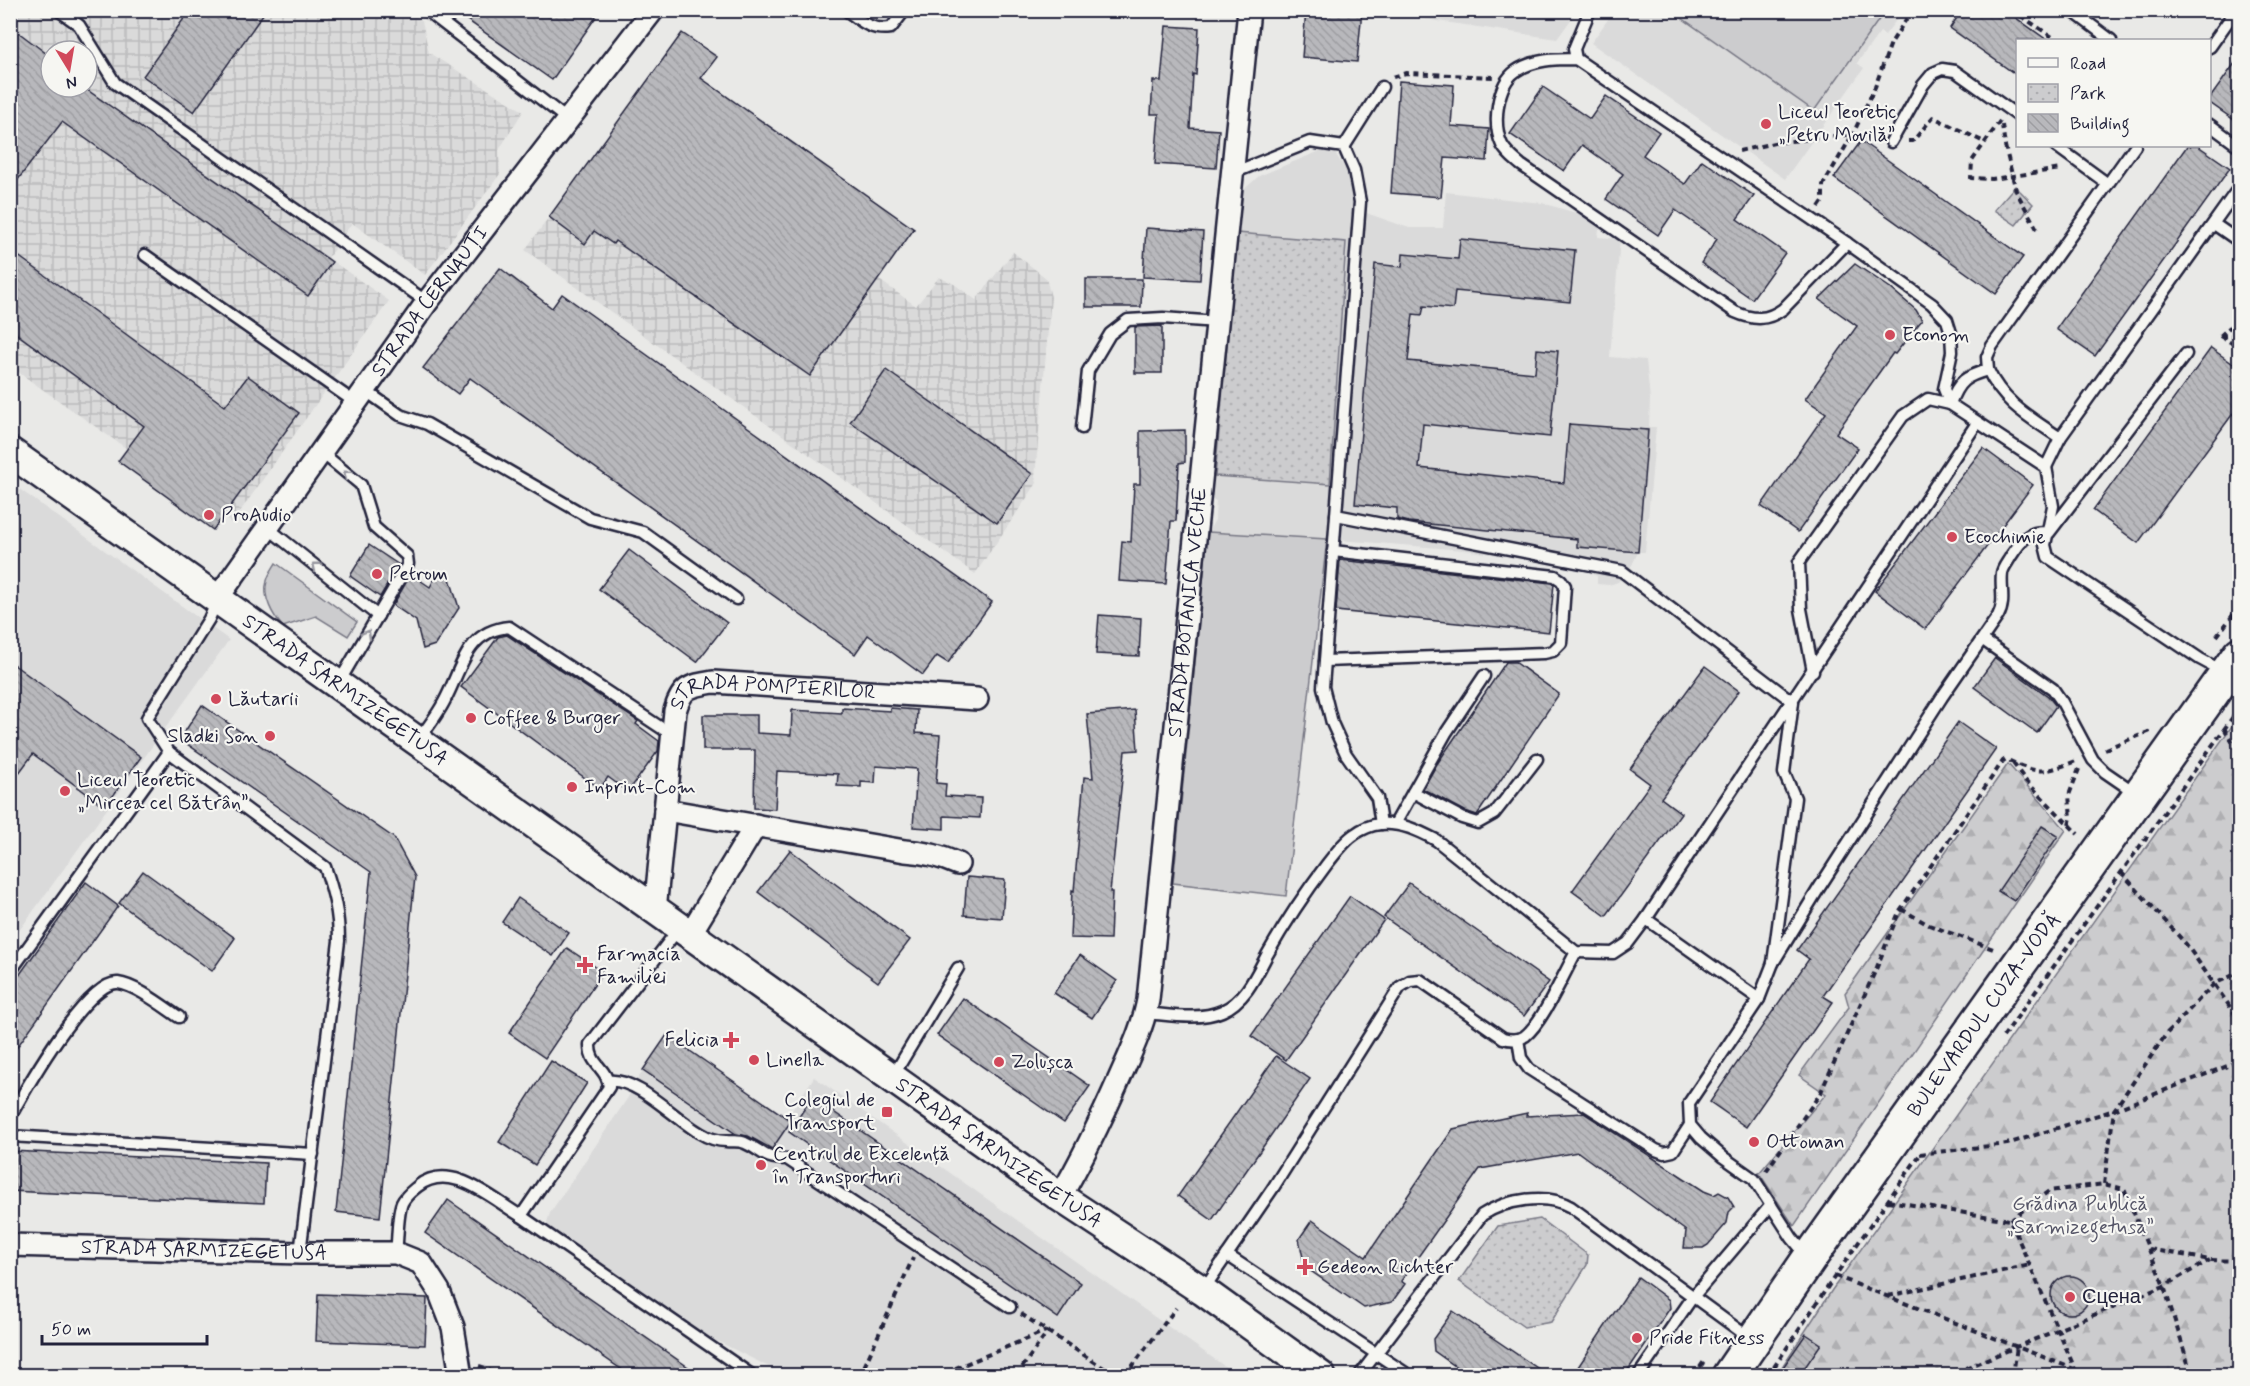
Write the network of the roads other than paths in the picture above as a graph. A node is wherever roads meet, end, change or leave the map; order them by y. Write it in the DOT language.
graph roads {
  1 [pos="58,10"];
  2 [pos="426,10"];
  3 [pos="652,10"];
  4 [pos="846,10"];
  5 [pos="905,10"];
  6 [pos="1248,10"];
  7 [pos="1590,10"];
  8 [pos="2071,10"];
  9 [pos="2236,10"];
  10 [pos="2110,39"];
  11 [pos="2211,46"];
  12 [pos="1576,59"];
  13 [pos="1382,87"];
  14 [pos="2016,115"];
  15 [pos="568,120"];
  16 [pos="2211,126"];
  17 [pos="1891,141"];
  18 [pos="1344,147"];
  19 [pos="2057,147"];
  20 [pos="2134,147"];
  21 [pos="2240,147"];
  22 [pos="1233,174"];
  23 [pos="2108,184"];
  24 [pos="2240,186"];
  25 [pos="2214,224"];
  26 [pos="2240,242"];
  27 [pos="1847,243"];
  28 [pos="146,255"];
  29 [pos="427,302"];
  30 [pos="1217,322"];
  31 [pos="2186,354"];
  32 [pos="1988,370"];
  33 [pos="361,397"];
  34 [pos="1950,404"];
  35 [pos="1977,423"];
  36 [pos="1082,428"];
  37 [pos="2060,438"];
  38 [pos="10,452"];
  39 [pos="321,452"];
  40 [pos="2046,467"];
  41 [pos="1336,515"];
  42 [pos="268,528"];
  43 [pos="2049,533"];
  44 [pos="1333,551"];
  45 [pos="217,599"];
  46 [pos="736,599"];
  47 [pos="378,616"];
  48 [pos="1983,640"];
  49 [pos="1325,661"];
  50 [pos="2233,664"];
  51 [pos="1813,671"];
  52 [pos="1484,676"];
  53 [pos="338,685"];
  54 [pos="977,699"];
  55 [pos="1793,702"];
  56 [pos="672,735"];
  57 [pos="418,741"];
  58 [pos="169,752"];
  59 [pos="1537,759"];
  60 [pos="1413,792"];
  61 [pos="2139,795"];
  62 [pos="665,810"];
  63 [pos="1381,824"];
  64 [pos="1395,824"];
  65 [pos="756,825"];
  66 [pos="958,864"];
  67 [pos="655,910"];
  68 [pos="1646,920"];
  69 [pos="685,931"];
  70 [pos="1576,952"];
  71 [pos="1773,963"];
  72 [pos="958,968"];
  73 [pos="10,972"];
  74 [pos="1758,999"];
  75 [pos="1146,1012"];
  76 [pos="179,1017"];
  77 [pos="1518,1039"];
  78 [pos="892,1077"];
  79 [pos="608,1081"];
  80 [pos="10,1117"];
  81 [pos="1690,1125"];
  82 [pos="10,1136"];
  83 [pos="313,1154"];
  84 [pos="1060,1197"];
  85 [pos="1771,1205"];
  86 [pos="521,1216"];
  87 [pos="10,1245"];
  88 [pos="300,1253"];
  89 [pos="396,1253"];
  90 [pos="1227,1255"];
  91 [pos="1822,1267"];
  92 [pos="1203,1291"];
  93 [pos="1692,1298"];
  94 [pos="1010,1307"];
  95 [pos="1753,1341"];
  96 [pos="1377,1352"];
  97 [pos="461,1376"];
  98 [pos="753,1376"];
  99 [pos="1321,1376"];
  100 [pos="1359,1376"];
  101 [pos="1410,1376"];
  102 [pos="1638,1376"];
  103 [pos="1729,1376"];
  1 -- 29 [label="lane"];
  2 -- 15 [label="lane"];
  3 -- 15 [label="street, STRADA CERNĂUȚI"];
  4 -- 5 [label="lane"];
  6 -- 22 [label="street, STRADA BOTANICA VECHE"];
  7 -- 12 [label="lane"];
  8 -- 10 [label="lane"];
  9 -- 11 [label="lane"];
  12 -- 27 [label="lane"];
  12 -- 27 [label="lane"];
  13 -- 18 [label="lane"];
  14 -- 17 [label="lane"];
  15 -- 29 [label="street, STRADA CERNĂUȚI"];
  16 -- 21 [label="lane"];
  18 -- 22 [label="lane"];
  18 -- 41 [label="lane"];
  19 -- 23 [label="lane"];
  20 -- 23 [label="lane"];
  22 -- 30 [label="street, STRADA BOTANICA VECHE"];
  23 -- 32 [label="lane"];
  24 -- 25 [label="lane"];
  25 -- 26 [label="lane"];
  25 -- 37 [label="lane"];
  27 -- 34 [label="lane"];
  28 -- 33 [label="lane"];
  29 -- 33 [label="street, STRADA CERNĂUȚI"];
  30 -- 36 [label="lane"];
  30 -- 75 [label="street, STRADA BOTANICA VECHE"];
  31 -- 43 [label="lane"];
  32 -- 34 [label="lane"];
  32 -- 37 [label="lane"];
  33 -- 39 [label="street, STRADA CERNĂUȚI"];
  33 -- 46 [label="lane"];
  34 -- 35 [label="lane"];
  34 -- 51 [label="lane"];
  35 -- 40 [label="lane"];
  35 -- 51 [label="lane"];
  37 -- 40 [label="lane"];
  38 -- 45 [label="main road, STRADA SARMIZEGETUSA"];
  39 -- 42 [label="street, STRADA CERNĂUȚI"];
  47 -- 39 [label="lane, one-way"];
  40 -- 43 [label="lane"];
  41 -- 44 [label="lane"];
  41 -- 55 [label="lane"];
  42 -- 45 [label="street, STRADA CERNĂUȚI"];
  47 -- 42 [label="lane, one-way"];
  43 -- 48 [label="lane"];
  43 -- 50 [label="lane"];
  44 -- 49 [label="lane"];
  44 -- 49 [label="lane"];
  45 -- 53 [label="main road, STRADA SARMIZEGETUSA"];
  45 -- 58 [label="lane"];
  53 -- 47 [label="lane, one-way"];
  48 -- 61 [label="lane"];
  48 -- 71 [label="lane"];
  49 -- 63 [label="lane"];
  50 -- 61 [label="main road, BULEVARDUL CUZA-VODĂ"];
  51 -- 55 [label="lane"];
  52 -- 60 [label="lane"];
  53 -- 57 [label="main road, STRADA SARMIZEGETUSA"];
  54 -- 56 [label="street, STRADA POMPIERILOR"];
  55 -- 68 [label="lane"];
  55 -- 71 [label="lane"];
  56 -- 57 [label="lane"];
  56 -- 62 [label="street, STRADA POMPIERILOR"];
  57 -- 67 [label="main road, STRADA SARMIZEGETUSA"];
  58 -- 73 [label="lane"];
  58 -- 83 [label="lane"];
  59 -- 60 [label="lane"];
  60 -- 64 [label="lane"];
  61 -- 91 [label="main road, BULEVARDUL CUZA-VODĂ"];
  62 -- 65 [label="street"];
  62 -- 67 [label="street, STRADA POMPIERILOR"];
  63 -- 64 [label="lane"];
  63 -- 75 [label="lane"];
  64 -- 70 [label="lane"];
  65 -- 66 [label="street"];
  65 -- 69 [label="street"];
  67 -- 69 [label="main road, STRADA SARMIZEGETUSA"];
  68 -- 70 [label="lane"];
  68 -- 74 [label="lane"];
  69 -- 78 [label="main road, STRADA SARMIZEGETUSA"];
  69 -- 79 [label="lane"];
  70 -- 77 [label="lane"];
  71 -- 74 [label="lane"];
  72 -- 78 [label="lane"];
  74 -- 81 [label="lane"];
  75 -- 84 [label="street, STRADA BOTANICA VECHE"];
  76 -- 80 [label="lane"];
  77 -- 81 [label="lane"];
  77 -- 90 [label="lane"];
  78 -- 84 [label="main road, STRADA SARMIZEGETUSA"];
  79 -- 86 [label="lane"];
  79 -- 94 [label="lane"];
  81 -- 85 [label="lane"];
  82 -- 83 [label="lane"];
  83 -- 88 [label="lane"];
  84 -- 92 [label="main road, STRADA SARMIZEGETUSA"];
  85 -- 91 [label="lane"];
  85 -- 93 [label="lane"];
  86 -- 89 [label="lane"];
  86 -- 98 [label="lane"];
  87 -- 88 [label="street, STRADA SARMIZEGETUSA"];
  88 -- 89 [label="street, STRADA SARMIZEGETUSA"];
  89 -- 97 [label="street, STRADA SARMIZEGETUSA"];
  90 -- 92 [label="lane"];
  90 -- 96 [label="lane"];
  91 -- 95 [label="main road, BULEVARDUL CUZA-VODĂ"];
  92 -- 99 [label="main road, STRADA SARMIZEGETUSA"];
  93 -- 95 [label="lane"];
  93 -- 96 [label="lane"];
  93 -- 102 [label="lane"];
  95 -- 103 [label="main road, BULEVARDUL CUZA-VODĂ"];
  96 -- 100 [label="lane"];
  96 -- 101 [label="lane"];
}
